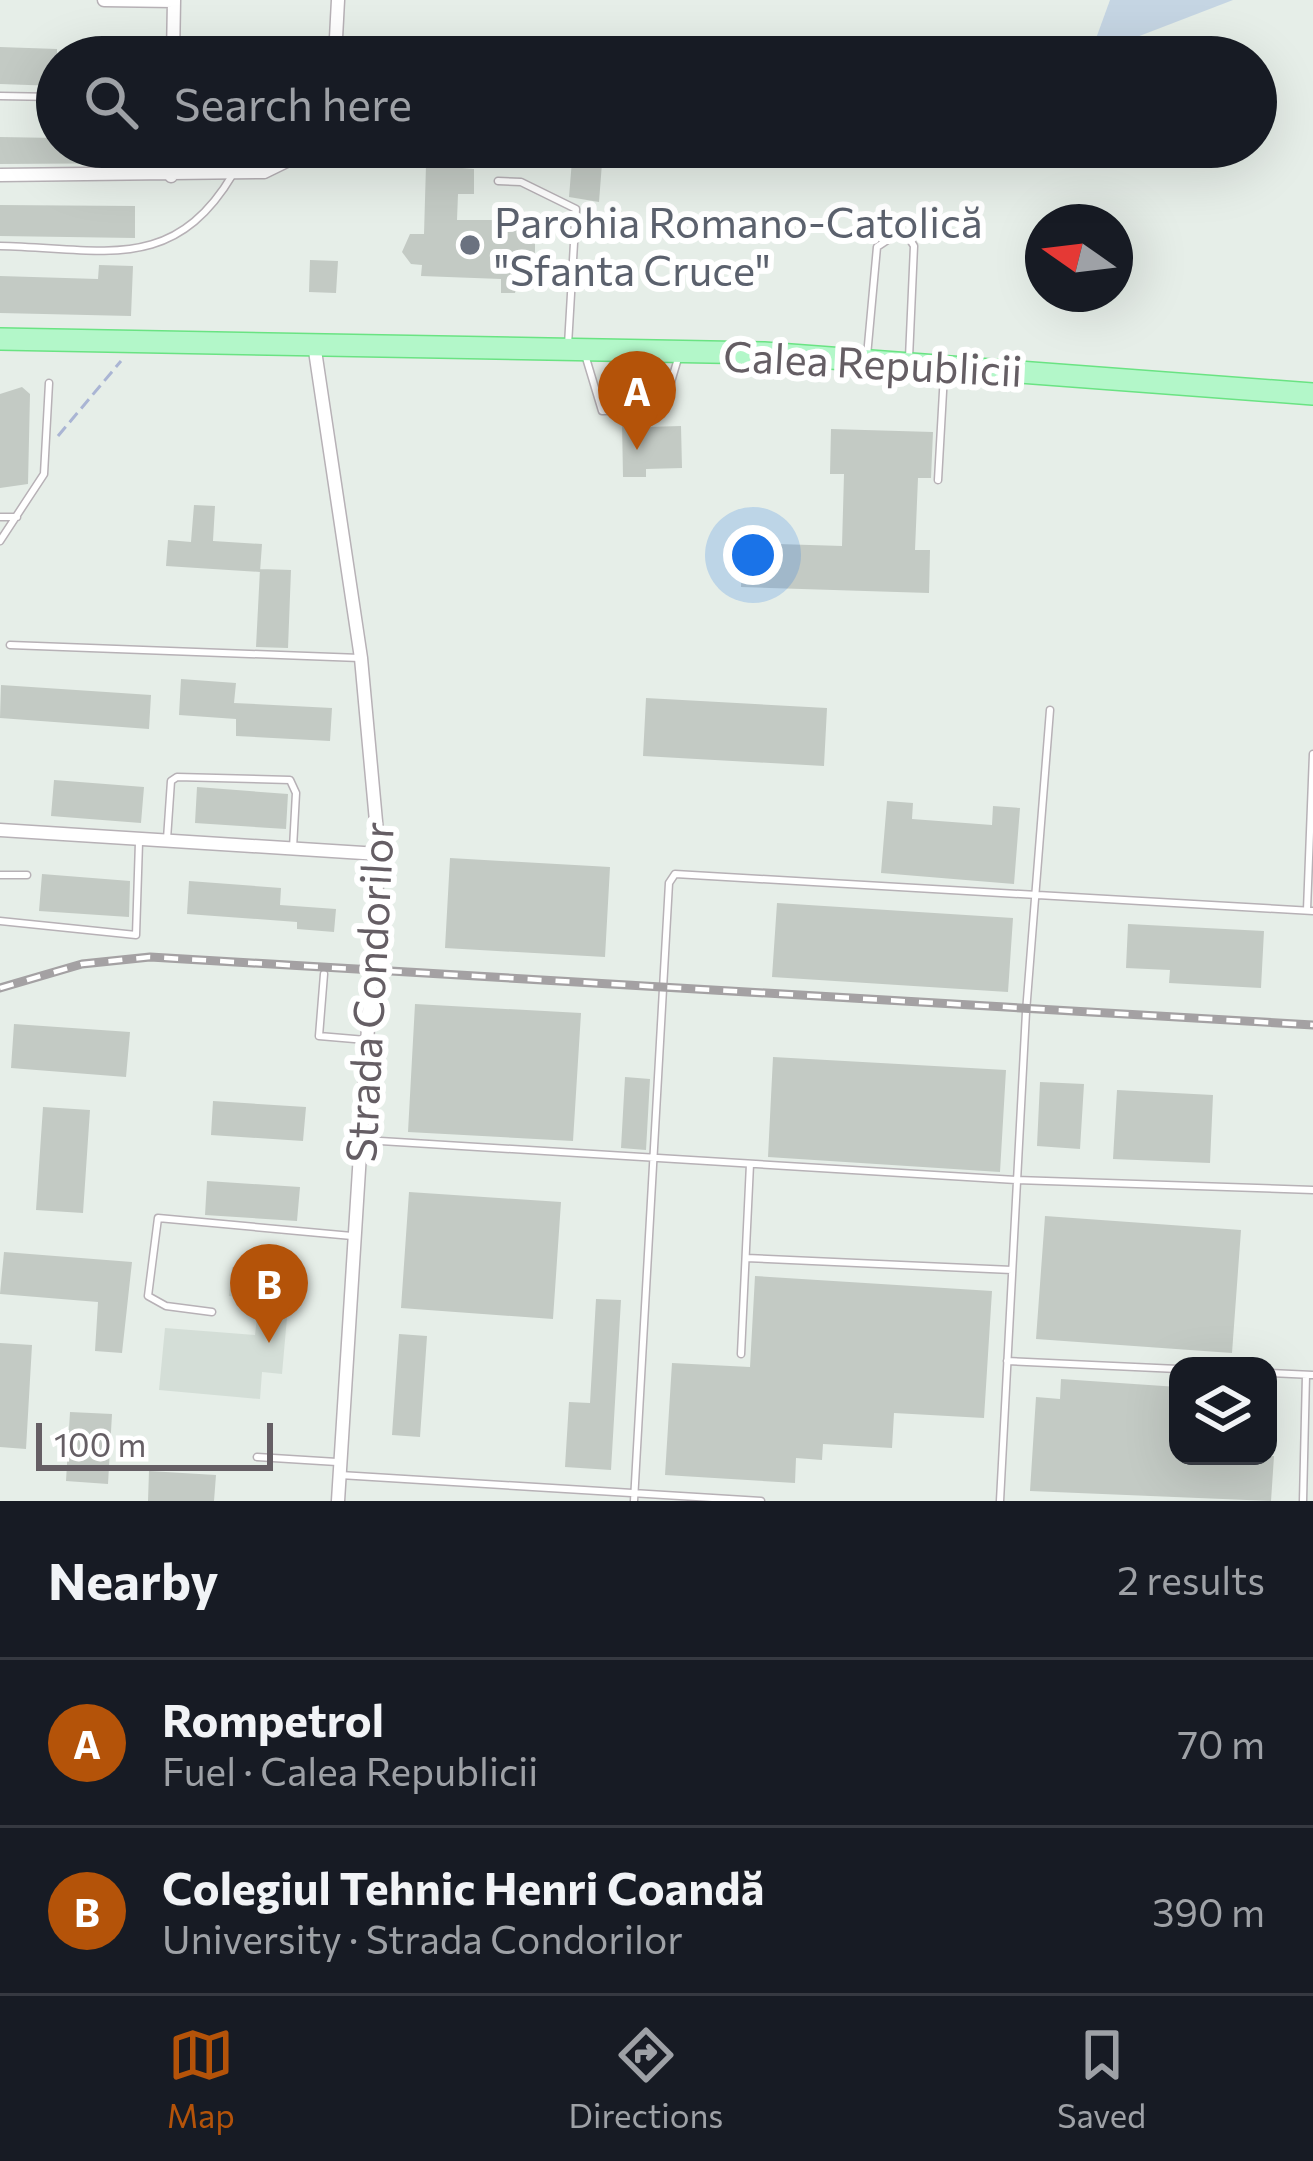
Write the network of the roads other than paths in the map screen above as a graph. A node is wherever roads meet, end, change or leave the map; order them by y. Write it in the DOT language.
graph roads {
  1 [pos="104,0"];
  2 [pos="338,0"];
  3 [pos="174,1"];
  4 [pos="173,36"];
  5 [pos="336,36"];
  6 [pos="0,95"];
  7 [pos="36,96"];
  8 [pos="172,168"];
  9 [pos="270,168"];
  10 [pos="233,174"];
  11 [pos="0,176"];
  12 [pos="172,176"];
  13 [pos="498,181"];
  14 [pos="0,246"];
  15 [pos="0,339"];
  16 [pos="314,343"];
  17 [pos="576,348"];
  18 [pos="680,351"];
  19 [pos="867,358"];
  20 [pos="909,362"];
  21 [pos="945,364"];
  22 [pos="50,383"];
  23 [pos="1313,394"];
  24 [pos="938,480"];
  25 [pos="0,517"];
  26 [pos="17,518"];
  27 [pos="0,541"];
  28 [pos="10,645"];
  29 [pos="361,658"];
  30 [pos="1050,710"];
  31 [pos="1313,754"];
  32 [pos="0,830"];
  33 [pos="139,838"];
  34 [pos="167,841"];
  35 [pos="293,848"];
  36 [pos="379,854"];
  37 [pos="0,874"];
  38 [pos="27,875"];
  39 [pos="1034,897"];
  40 [pos="1310,911"];
  41 [pos="0,921"];
  42 [pos="324,974"];
  43 [pos="369,1040"];
  44 [pos="362,1140"];
  45 [pos="653,1158"];
  46 [pos="750,1164"];
  47 [pos="1016,1180"];
  48 [pos="1313,1190"];
  49 [pos="356,1237"];
  50 [pos="746,1258"];
  51 [pos="1012,1270"];
  52 [pos="212,1312"];
  53 [pos="741,1354"];
  54 [pos="1007,1360"];
  55 [pos="1169,1369"];
  56 [pos="1277,1373"];
  57 [pos="1310,1375"];
  58 [pos="257,1457"];
  59 [pos="340,1468"];
  60 [pos="634,1498"];
  61 [pos="338,1501"];
  62 [pos="761,1501"];
  63 [pos="1000,1501"];
  64 [pos="1303,1501"];
  1 -- 3 [label="street"];
  2 -- 5 [label="street"];
  3 -- 4 [label="street"];
  6 -- 7 [label="lane"];
  8 -- 12 [label="street"];
  9 -- 10 [label="street"];
  10 -- 12 [label="street"];
  10 -- 14 [label="lane"];
  11 -- 12 [label="street"];
  13 -- 17 [label="lane"];
  15 -- 16 [label="main road, Calea Republicii"];
  16 -- 17 [label="main road, Calea Republicii"];
  16 -- 29 [label="street, Strada Condorilor"];
  17 -- 18 [label="main road, Calea Republicii"];
  17 -- 18 [label="lane"];
  18 -- 19 [label="main road, Calea Republicii"];
  19 -- 20 [label="main road, Calea Republicii"];
  19 -- 20 [label="lane"];
  20 -- 21 [label="main road, Calea Republicii"];
  21 -- 23 [label="main road, Calea Republicii"];
  21 -- 24 [label="lane"];
  22 -- 26 [label="lane"];
  25 -- 26 [label="lane"];
  26 -- 27 [label="lane"];
  28 -- 29 [label="lane"];
  29 -- 36 [label="street, Strada Condorilor"];
  30 -- 39 [label="lane"];
  31 -- 40 [label="lane"];
  32 -- 33 [label="street"];
  33 -- 34 [label="street"];
  33 -- 41 [label="lane"];
  34 -- 35 [label="street"];
  34 -- 35 [label="lane"];
  35 -- 36 [label="street"];
  36 -- 43 [label="street, Strada Condorilor"];
  37 -- 38 [label="lane"];
  39 -- 40 [label="lane"];
  39 -- 45 [label="lane"];
  39 -- 47 [label="lane"];
  42 -- 43 [label="lane"];
  43 -- 44 [label="street, Strada Condorilor"];
  44 -- 45 [label="lane"];
  44 -- 49 [label="street, Strada Condorilor"];
  45 -- 46 [label="lane"];
  45 -- 60 [label="lane"];
  46 -- 47 [label="lane"];
  46 -- 50 [label="lane"];
  47 -- 48 [label="lane"];
  47 -- 51 [label="lane"];
  49 -- 52 [label="lane"];
  49 -- 59 [label="street, Strada Condorilor"];
  50 -- 51 [label="lane"];
  50 -- 53 [label="lane"];
  51 -- 54 [label="lane"];
  54 -- 55 [label="lane"];
  54 -- 63 [label="lane"];
  56 -- 57 [label="lane"];
  57 -- 64 [label="lane"];
  58 -- 59 [label="lane"];
  59 -- 60 [label="lane"];
  59 -- 61 [label="street, Strada Condorilor"];
  60 -- 62 [label="lane"];
}
